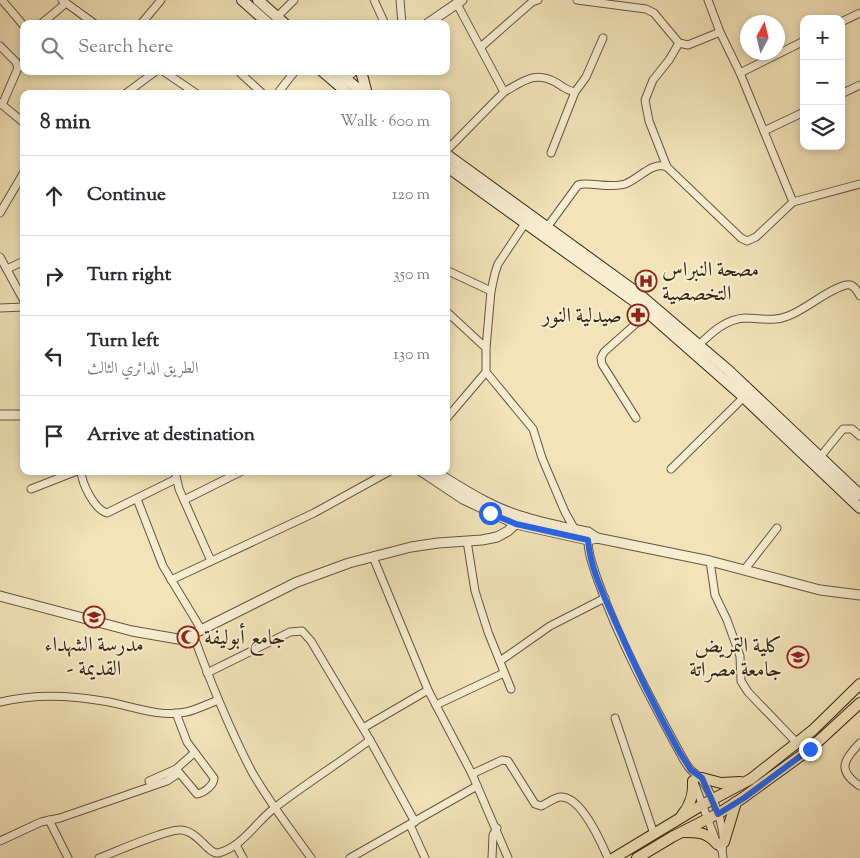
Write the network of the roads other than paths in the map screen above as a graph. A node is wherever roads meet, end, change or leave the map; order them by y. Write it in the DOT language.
graph roads {
  1 [pos="2,0"];
  2 [pos="161,0"];
  3 [pos="242,0"];
  4 [pos="258,0"];
  5 [pos="294,0"];
  6 [pos="374,0"];
  7 [pos="400,0"];
  8 [pos="538,0"];
  9 [pos="577,0"];
  10 [pos="708,0"];
  11 [pos="64,1"];
  12 [pos="599,1"];
  13 [pos="460,2"];
  14 [pos="860,13"];
  15 [pos="45,20"];
  16 [pos="90,20"];
  17 [pos="144,20"];
  18 [pos="275,20"];
  19 [pos="276,20"];
  20 [pos="278,20"];
  21 [pos="383,20"];
  22 [pos="402,20"];
  23 [pos="433,20"];
  24 [pos="845,20"];
  25 [pos="20,21"];
  26 [pos="720,32"];
  27 [pos="603,38"];
  28 [pos="679,43"];
  29 [pos="800,43"];
  30 [pos="0,46"];
  31 [pos="482,46"];
  32 [pos="740,73"];
  33 [pos="151,75"];
  34 [pos="169,75"];
  35 [pos="242,75"];
  36 [pos="292,75"];
  37 [pos="362,75"];
  38 [pos="339,76"];
  39 [pos="860,85"];
  40 [pos="130,90"];
  41 [pos="191,90"];
  42 [pos="259,90"];
  43 [pos="280,90"];
  44 [pos="347,90"];
  45 [pos="359,90"];
  46 [pos="364,90"];
  47 [pos="504,92"];
  48 [pos="575,92"];
  49 [pos="845,92"];
  50 [pos="1,104"];
  51 [pos="800,114"];
  52 [pos="20,120"];
  53 [pos="764,131"];
  54 [pos="450,149"];
  55 [pos="551,153"];
  56 [pos="450,156"];
  57 [pos="667,167"];
  58 [pos="450,169"];
  59 [pos="20,179"];
  60 [pos="860,184"];
  61 [pos="793,202"];
  62 [pos="0,213"];
  63 [pos="526,222"];
  64 [pos="548,226"];
  65 [pos="0,257"];
  66 [pos="20,263"];
  67 [pos="7,268"];
  68 [pos="450,272"];
  69 [pos="491,291"];
  70 [pos="20,293"];
  71 [pos="860,296"];
  72 [pos="20,306"];
  73 [pos="0,308"];
  74 [pos="648,313"];
  75 [pos="450,315"];
  76 [pos="700,345"];
  77 [pos="486,348"];
  78 [pos="486,372"];
  79 [pos="743,398"];
  80 [pos="450,413"];
  81 [pos="0,415"];
  82 [pos="20,415"];
  83 [pos="636,418"];
  84 [pos="860,436"];
  85 [pos="820,457"];
  86 [pos="670,469"];
  87 [pos="67,475"];
  88 [pos="82,475"];
  89 [pos="175,475"];
  90 [pos="234,475"];
  91 [pos="383,475"];
  92 [pos="427,475"];
  93 [pos="441,475"];
  94 [pos="31,489"];
  95 [pos="860,495"];
  96 [pos="137,499"];
  97 [pos="184,500"];
  98 [pos="860,508"];
  99 [pos="565,512"];
  100 [pos="523,517"];
  101 [pos="516,524"];
  102 [pos="554,525"];
  103 [pos="778,528"];
  104 [pos="575,530"];
  105 [pos="591,537"];
  106 [pos="467,541"];
  107 [pos="373,557"];
  108 [pos="211,561"];
  109 [pos="710,561"];
  110 [pos="745,569"];
  111 [pos="171,580"];
  112 [pos="860,595"];
  113 [pos="0,596"];
  114 [pos="605,598"];
  115 [pos="197,632"];
  116 [pos="500,661"];
  117 [pos="207,673"];
  118 [pos="504,673"];
  119 [pos="860,684"];
  120 [pos="428,690"];
  121 [pos="511,690"];
  122 [pos="218,700"];
  123 [pos="0,702"];
  124 [pos="860,702"];
  125 [pos="436,705"];
  126 [pos="176,713"];
  127 [pos="616,718"];
  128 [pos="363,728"];
  129 [pos="370,740"];
  130 [pos="797,743"];
  131 [pos="860,743"];
  132 [pos="194,753"];
  133 [pos="177,771"];
  134 [pos="472,774"];
  135 [pos="695,777"];
  136 [pos="750,778"];
  137 [pos="149,781"];
  138 [pos="477,786"];
  139 [pos="860,786"];
  140 [pos="712,800"];
  141 [pos="736,802"];
  142 [pos="702,805"];
  143 [pos="275,807"];
  144 [pos="718,814"];
  145 [pos="708,818"];
  146 [pos="49,820"];
  147 [pos="677,820"];
  148 [pos="413,824"];
  149 [pos="496,828"];
  150 [pos="682,832"];
  151 [pos="654,834"];
  152 [pos="0,841"];
  153 [pos="236,845"];
  154 [pos="722,849"];
  155 [pos="68,858"];
  156 [pos="99,858"];
  157 [pos="243,858"];
  158 [pos="311,858"];
  159 [pos="350,858"];
  160 [pos="425,858"];
  161 [pos="492,858"];
  162 [pos="508,858"];
  163 [pos="608,858"];
  164 [pos="614,858"];
  165 [pos="637,858"];
  1 -- 25 [label="street"];
  2 -- 17 [label="street"];
  3 -- 18 [label="main road"];
  4 -- 19 [label="main road"];
  5 -- 20 [label="street"];
  6 -- 21 [label="street"];
  7 -- 22 [label="street"];
  8 -- 31 [label="street"];
  9 -- 12 [label="street"];
  10 -- 26 [label="street"];
  11 -- 15 [label="street"];
  11 -- 16 [label="street"];
  12 -- 28 [label="street"];
  13 -- 23 [label="street"];
  13 -- 31 [label="street"];
  14 -- 24 [label="street"];
  26 -- 28 [label="street"];
  26 -- 32 [label="street"];
  27 -- 48 [label="street"];
  28 -- 57 [label="street"];
  29 -- 32 [label="street"];
  30 -- 50 [label="street"];
  31 -- 47 [label="street"];
  32 -- 53 [label="street"];
  33 -- 40 [label="street"];
  34 -- 41 [label="street"];
  35 -- 42 [label="street"];
  36 -- 43 [label="street"];
  37 -- 46 [label="main road"];
  38 -- 44 [label="main road"];
  38 -- 45 [label="main road"];
  39 -- 49 [label="street"];
  47 -- 48 [label="street"];
  47 -- 54 [label="street"];
  48 -- 55 [label="street"];
  50 -- 52 [label="street"];
  51 -- 53 [label="street"];
  53 -- 61 [label="street"];
  56 -- 64 [label="main road"];
  57 -- 61 [label="street"];
  57 -- 64 [label="street"];
  58 -- 63 [label="main road"];
  59 -- 62 [label="street"];
  60 -- 61 [label="street"];
  63 -- 69 [label="street"];
  63 -- 74 [label="main road"];
  64 -- 76 [label="main road"];
  65 -- 67 [label="street"];
  66 -- 67 [label="street"];
  67 -- 70 [label="street"];
  68 -- 69 [label="street"];
  69 -- 77 [label="street"];
  71 -- 76 [label="street"];
  72 -- 73 [label="street"];
  74 -- 79 [label="main road"];
  74 -- 83 [label="street"];
  75 -- 77 [label="street"];
  76 -- 85 [label="main road"];
  77 -- 78 [label="street"];
  78 -- 80 [label="street"];
  78 -- 99 [label="street"];
  79 -- 86 [label="street"];
  79 -- 98 [label="main road"];
  81 -- 82 [label="street"];
  84 -- 85 [label="street"];
  85 -- 95 [label="main road"];
  87 -- 94 [label="street"];
  88 -- 96 [label="street"];
  89 -- 96 [label="street"];
  89 -- 97 [label="street"];
  90 -- 97 [label="street"];
  91 -- 108 [label="street"];
  92 -- 101 [label="street"];
  93 -- 100 [label="street"];
  96 -- 111 [label="street"];
  97 -- 108 [label="street"];
  99 -- 102 [label="street"];
  99 -- 104 [label="street"];
  100 -- 101 [label="street"];
  100 -- 102 [label="street"];
  101 -- 105 [label="street"];
  101 -- 106 [label="street"];
  102 -- 104 [label="street"];
  103 -- 110 [label="street"];
  104 -- 105 [label="street"];
  105 -- 109 [label="street"];
  105 -- 114 [label="street"];
  106 -- 107 [label="street"];
  106 -- 116 [label="street"];
  107 -- 115 [label="street"];
  107 -- 120 [label="street"];
  108 -- 111 [label="street"];
  109 -- 110 [label="street"];
  109 -- 130 [label="street"];
  110 -- 112 [label="street"];
  111 -- 115 [label="street"];
  113 -- 115 [label="street"];
  114 -- 116 [label="street"];
  114 -- 135 [label="street"];
  115 -- 117 [label="street"];
  116 -- 118 [label="street"];
  117 -- 122 [label="street"];
  117 -- 128 [label="street"];
  118 -- 121 [label="street"];
  118 -- 125 [label="street"];
  119 -- 130 [label="main road"];
  120 -- 125 [label="street"];
  120 -- 128 [label="street"];
  122 -- 126 [label="street"];
  122 -- 143 [label="street"];
  123 -- 126 [label="street"];
  124 -- 141 [label="main road"];
  125 -- 134 [label="street"];
  126 -- 132 [label="street"];
  127 -- 151 [label="street"];
  128 -- 129 [label="street"];
  129 -- 143 [label="street"];
  129 -- 148 [label="street"];
  130 -- 136 [label="main road"];
  131 -- 139 [label="street"];
  132 -- 133 [label="street"];
  132 -- 133 [label="street"];
  133 -- 137 [label="street"];
  133 -- 146 [label="street"];
  134 -- 138 [label="street"];
  134 -- 163 [label="street"];
  135 -- 136 [label="main road"];
  135 -- 140 [label="street"];
  135 -- 142 [label="street"];
  135 -- 147 [label="main road"];
  136 -- 140 [label="main road"];
  138 -- 148 [label="street"];
  138 -- 149 [label="street"];
  140 -- 142 [label="main road"];
  140 -- 144 [label="street"];
  141 -- 144 [label="main road"];
  141 -- 154 [label="main road"];
  142 -- 145 [label="street"];
  142 -- 147 [label="main road"];
  143 -- 153 [label="street"];
  143 -- 158 [label="street"];
  144 -- 145 [label="main road"];
  144 -- 154 [label="street"];
  145 -- 150 [label="main road"];
  145 -- 154 [label="street"];
  146 -- 152 [label="street"];
  146 -- 155 [label="street"];
  147 -- 151 [label="main road"];
  148 -- 159 [label="street"];
  148 -- 160 [label="street"];
  149 -- 161 [label="street"];
  149 -- 162 [label="street"];
  150 -- 154 [label="main road"];
  150 -- 165 [label="main road"];
  151 -- 164 [label="main road"];
  153 -- 156 [label="street"];
  153 -- 157 [label="street"];
}
